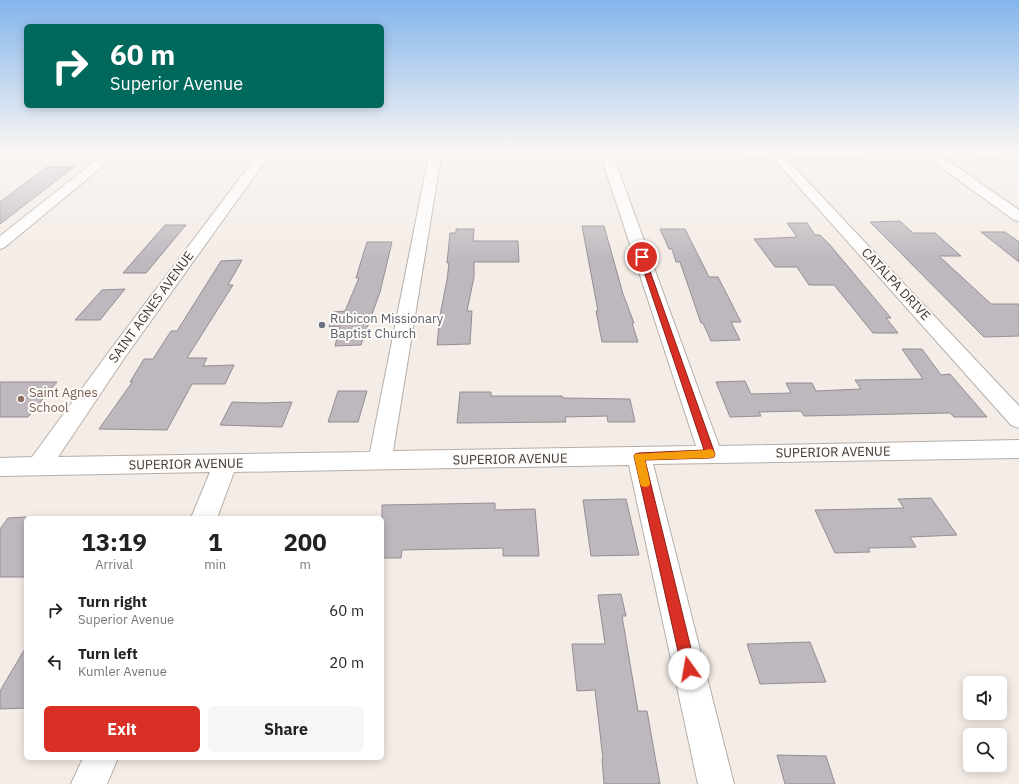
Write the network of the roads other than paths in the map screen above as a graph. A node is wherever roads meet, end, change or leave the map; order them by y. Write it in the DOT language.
graph roads {
  1 [pos="71,187"];
  2 [pos="240,187"];
  3 [pos="429,187"];
  4 [pos="619,187"];
  5 [pos="806,187"];
  6 [pos="976,187"];
  7 [pos="1019,217"];
  8 [pos="0,244"];
  9 [pos="1019,420"];
  10 [pos="1019,449"];
  11 [pos="710,454"];
  12 [pos="639,456"];
  13 [pos="380,461"];
  14 [pos="226,463"];
  15 [pos="0,467"];
  16 [pos="38,467"];
  17 [pos="205,516"];
  18 [pos="100,760"];
  19 [pos="90,784"];
  20 [pos="716,784"];
  1 -- 8 [label="street"];
  2 -- 16 [label="street, SAINT AGNES AVENUE"];
  3 -- 13 [label="street"];
  4 -- 11 [label="street"];
  5 -- 9 [label="street, CATALPA DRIVE"];
  6 -- 7 [label="street"];
  10 -- 11 [label="street, SUPERIOR AVENUE"];
  11 -- 12 [label="street, SUPERIOR AVENUE"];
  12 -- 13 [label="street, SUPERIOR AVENUE"];
  12 -- 20 [label="street"];
  13 -- 14 [label="street, SUPERIOR AVENUE"];
  14 -- 16 [label="street, SUPERIOR AVENUE"];
  14 -- 17 [label="street"];
  15 -- 16 [label="street, SUPERIOR AVENUE"];
  18 -- 19 [label="street"];
}
